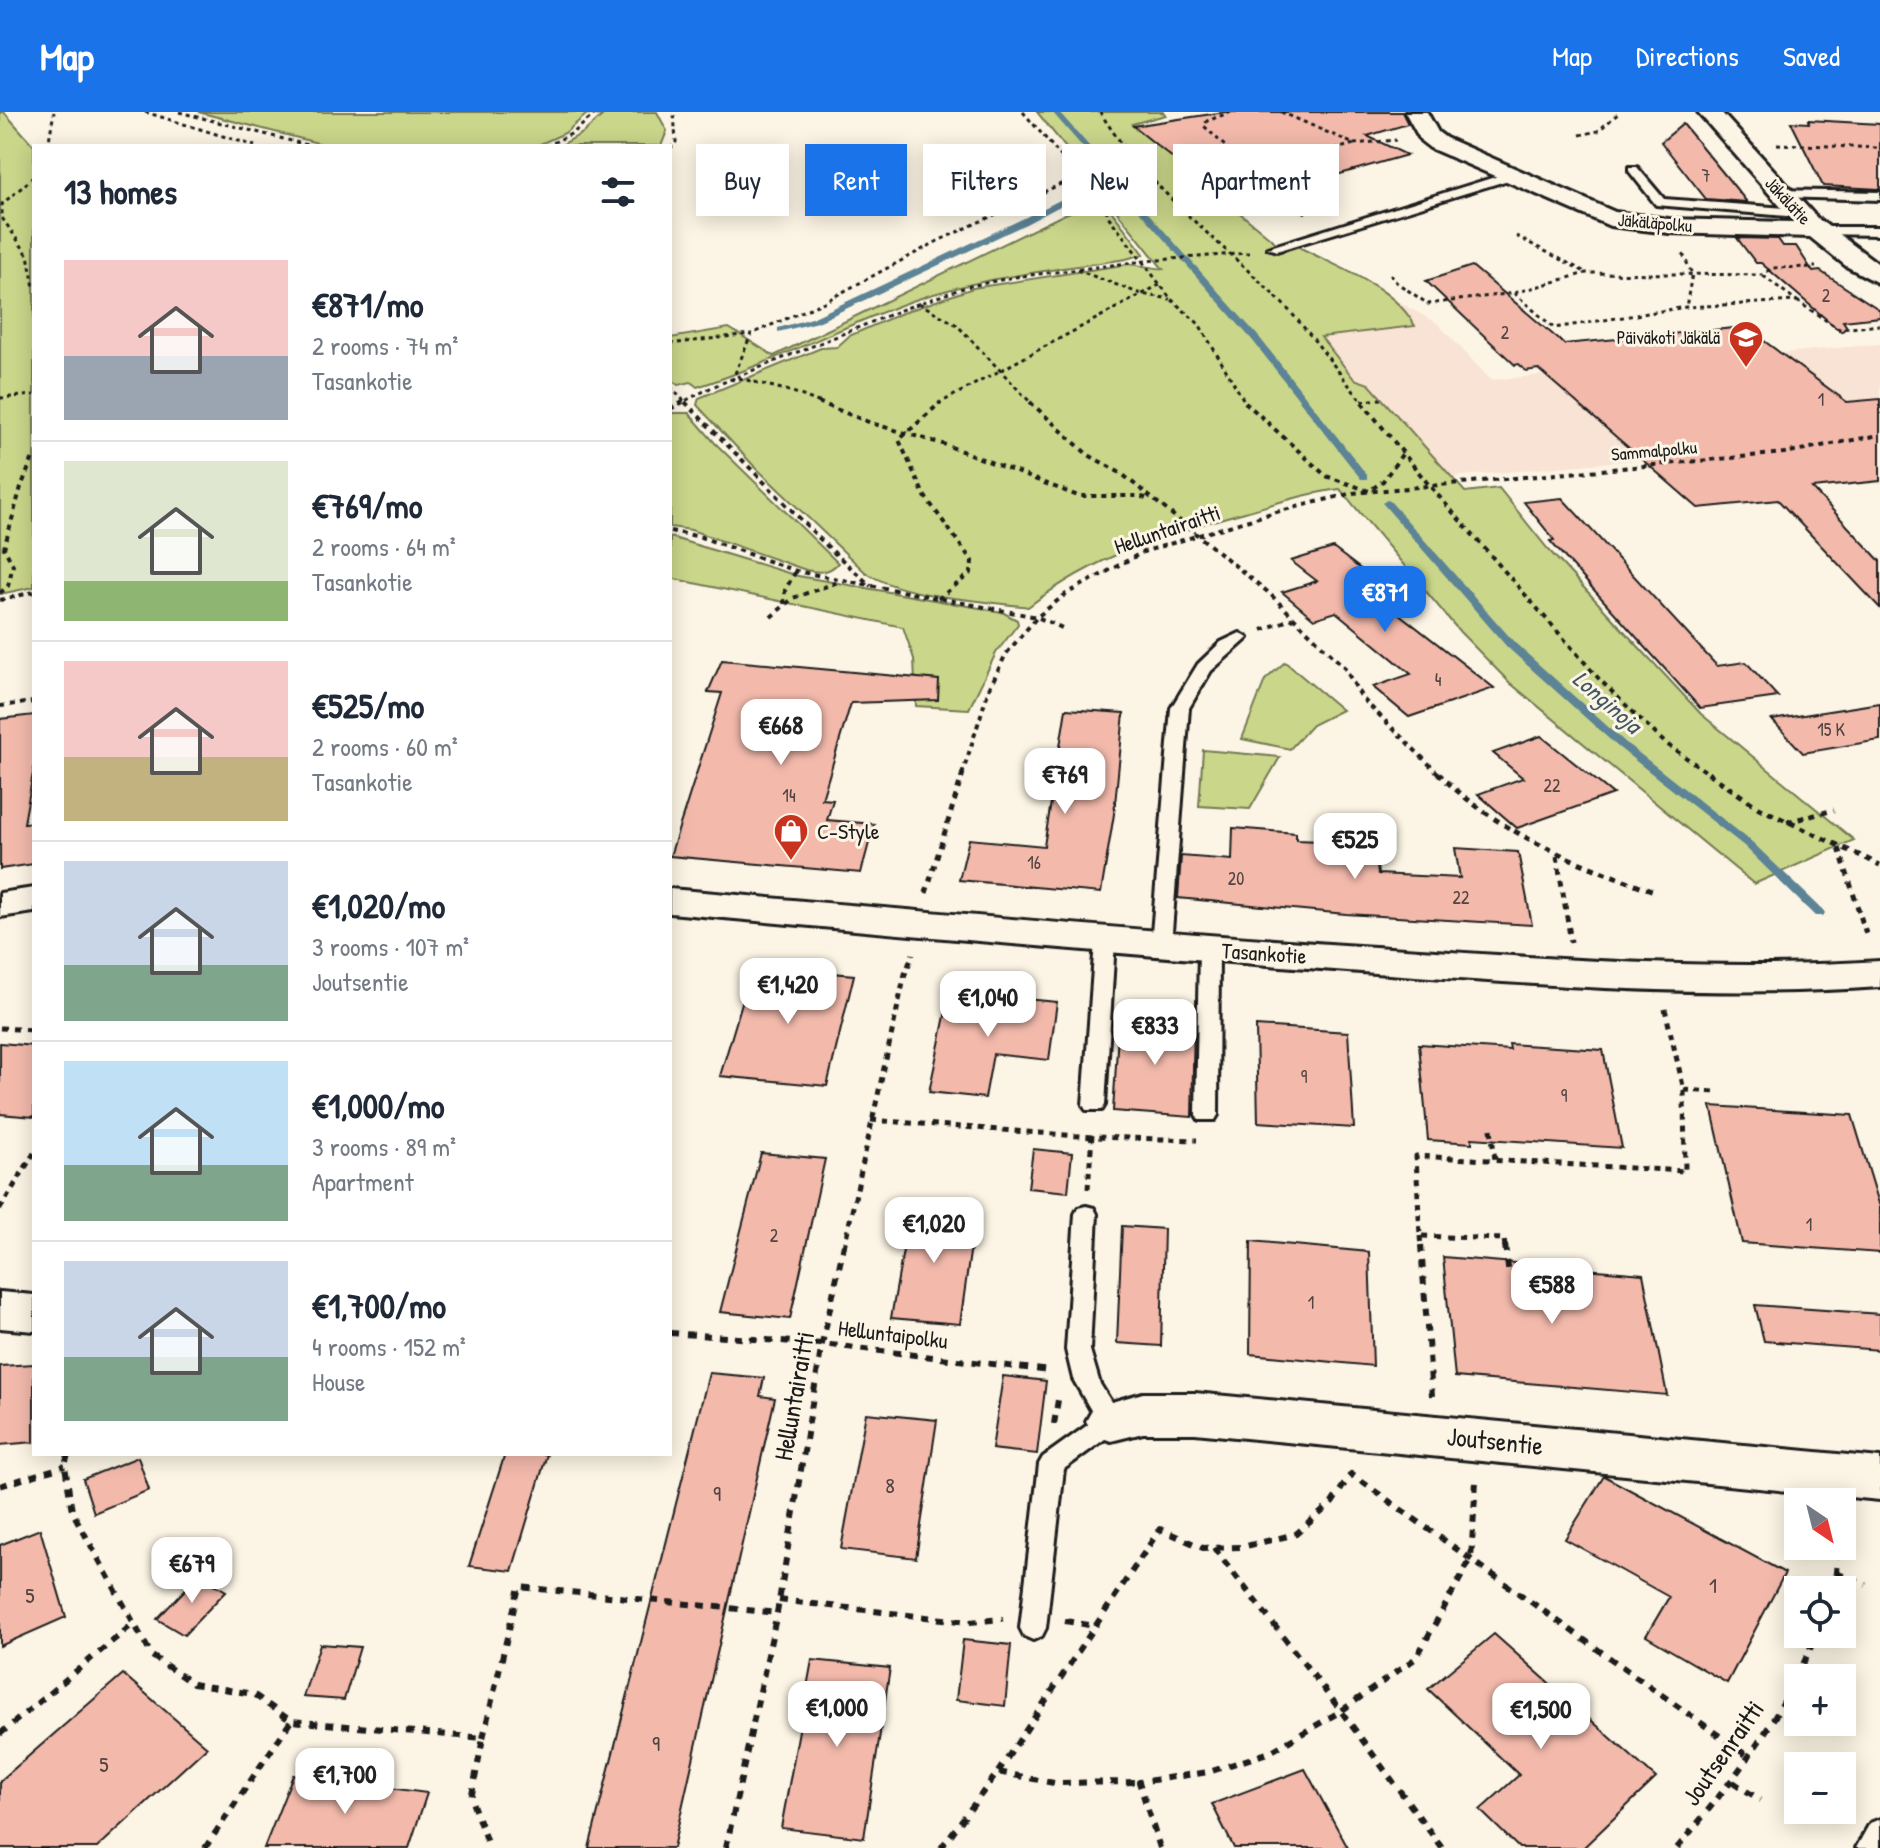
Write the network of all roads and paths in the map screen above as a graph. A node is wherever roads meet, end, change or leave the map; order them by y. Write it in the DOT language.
graph roads {
  1 [pos="54,112"];
  2 [pos="145,112"];
  3 [pos="179,112"];
  4 [pos="597,112"];
  5 [pos="674,112"];
  6 [pos="1023,112"];
  7 [pos="1100,112"];
  8 [pos="1231,112"];
  9 [pos="1281,112"];
  10 [pos="1416,112"];
  11 [pos="1620,112"];
  12 [pos="1709,112"];
  13 [pos="1580,135"];
  14 [pos="1429,136"];
  15 [pos="1731,139"];
  16 [pos="48,144"];
  17 [pos="249,144"];
  18 [pos="303,144"];
  19 [pos="550,144"];
  20 [pos="1223,144"];
  21 [pos="1354,144"];
  22 [pos="672,147"];
  23 [pos="1339,148"];
  24 [pos="1880,148"];
  25 [pos="1062,158"];
  26 [pos="1633,169"];
  27 [pos="1511,176"];
  28 [pos="32,179"];
  29 [pos="1062,184"];
  30 [pos="1780,193"];
  31 [pos="1880,196"];
  32 [pos="1108,216"];
  33 [pos="1313,216"];
  34 [pos="1,217"];
  35 [pos="1807,222"];
  36 [pos="1669,226"];
  37 [pos="1336,228"];
  38 [pos="1880,231"];
  39 [pos="1516,236"];
  40 [pos="1273,248"];
  41 [pos="1236,256"];
  42 [pos="1145,261"];
  43 [pos="1828,266"];
  44 [pos="1075,269"];
  45 [pos="1586,273"];
  46 [pos="1390,274"];
  47 [pos="1692,274"];
  48 [pos="1762,275"];
  49 [pos="32,276"];
  50 [pos="1880,276"];
  51 [pos="1161,284"];
  52 [pos="1514,293"];
  53 [pos="1141,294"];
  54 [pos="1171,299"];
  55 [pos="1797,301"];
  56 [pos="919,303"];
  57 [pos="1686,307"];
  58 [pos="1880,325"];
  59 [pos="751,334"];
  60 [pos="672,344"];
  61 [pos="997,369"];
  62 [pos="739,378"];
  63 [pos="732,381"];
  64 [pos="672,389"];
  65 [pos="32,395"];
  66 [pos="0,398"];
  67 [pos="1381,399"];
  68 [pos="683,401"];
  69 [pos="1361,401"];
  70 [pos="672,408"];
  71 [pos="905,432"];
  72 [pos="1880,435"];
  73 [pos="1403,453"];
  74 [pos="32,460"];
  75 [pos="1429,485"];
  76 [pos="1369,491"];
  77 [pos="1152,500"];
  78 [pos="672,531"];
  79 [pos="1200,534"];
  80 [pos="796,571"];
  81 [pos="842,580"];
  82 [pos="872,587"];
  83 [pos="32,592"];
  84 [pos="0,593"];
  85 [pos="938,599"];
  86 [pos="0,600"];
  87 [pos="784,605"];
  88 [pos="771,617"];
  89 [pos="1037,617"];
  90 [pos="1062,628"];
  91 [pos="1240,638"];
  92 [pos="32,702"];
  93 [pos="0,706"];
  94 [pos="1834,810"];
  95 [pos="1786,822"];
  96 [pos="1839,848"];
  97 [pos="1557,856"];
  98 [pos="1880,865"];
  99 [pos="1654,891"];
  100 [pos="926,893"];
  101 [pos="32,900"];
  102 [pos="672,901"];
  103 [pos="0,905"];
  104 [pos="1105,941"];
  105 [pos="1161,945"];
  106 [pos="1572,946"];
  107 [pos="1209,949"];
  108 [pos="913,953"];
  109 [pos="1873,970"];
  110 [pos="1658,977"];
  111 [pos="0,1028"];
  112 [pos="32,1030"];
  113 [pos="1684,1090"];
  114 [pos="1716,1092"];
  115 [pos="1094,1105"];
  116 [pos="1207,1115"];
  117 [pos="871,1120"];
  118 [pos="1491,1129"];
  119 [pos="1092,1137"];
  120 [pos="32,1156"];
  121 [pos="1495,1160"];
  122 [pos="0,1209"];
  123 [pos="1086,1214"];
  124 [pos="1420,1236"];
  125 [pos="1509,1275"];
  126 [pos="0,1310"];
  127 [pos="32,1313"];
  128 [pos="672,1333"];
  129 [pos="822,1344"];
  130 [pos="1063,1372"];
  131 [pos="1061,1383"];
  132 [pos="1432,1396"];
  133 [pos="1111,1421"];
  134 [pos="1476,1439"];
  135 [pos="68,1456"];
  136 [pos="1052,1464"];
  137 [pos="65,1466"];
  138 [pos="1880,1479"];
  139 [pos="0,1486"];
  140 [pos="1214,1548"];
  141 [pos="1471,1559"];
  142 [pos="1837,1560"];
  143 [pos="1836,1573"];
  144 [pos="1835,1576"];
  145 [pos="1866,1585"];
  146 [pos="779,1600"];
  147 [pos="777,1613"];
  148 [pos="1033,1622"];
  149 [pos="133,1624"];
  150 [pos="1095,1626"];
  151 [pos="1784,1701"];
  152 [pos="1341,1711"];
  153 [pos="291,1721"];
  154 [pos="0,1734"];
  155 [pos="483,1738"];
  156 [pos="1749,1757"];
  157 [pos="998,1772"];
  158 [pos="1139,1782"];
  159 [pos="1733,1782"];
  160 [pos="1760,1800"];
  161 [pos="1880,1833"];
  162 [pos="205,1848"];
  163 [pos="489,1848"];
  164 [pos="726,1848"];
  165 [pos="941,1848"];
  166 [pos="1160,1848"];
  167 [pos="1442,1848"];
  168 [pos="1677,1848"];
  169 [pos="1870,1848"];
  1 -- 16 [label="path"];
  2 -- 17 [label="path"];
  3 -- 18 [label="path"];
  4 -- 19 [label="path"];
  5 -- 22 [label="path"];
  6 -- 25 [label="path"];
  7 -- 41 [label="path"];
  8 -- 20 [label="path"];
  9 -- 21 [label="path"];
  10 -- 14 [label="street"];
  11 -- 13 [label="path"];
  12 -- 15 [label="street, Jäkälätie"];
  14 -- 21 [label="path"];
  14 -- 27 [label="street, Jäkäläpolku"];
  15 -- 24 [label="path"];
  15 -- 30 [label="street, Jäkälätie"];
  21 -- 23 [label="path"];
  26 -- 35 [label="lane"];
  27 -- 36 [label="street, Jäkäläpolku"];
  27 -- 37 [label="lane"];
  28 -- 34 [label="path"];
  29 -- 59 [label="path"];
  30 -- 31 [label="lane"];
  30 -- 35 [label="street, Jäkälätie"];
  32 -- 42 [label="path"];
  33 -- 37 [label="path"];
  34 -- 49 [label="path"];
  35 -- 36 [label="street, Jäkäläpolku"];
  35 -- 38 [label="lane, Jäkäläpolku"];
  35 -- 50 [label="street, Jäkälätie"];
  36 -- 47 [label="path"];
  37 -- 40 [label="lane"];
  39 -- 45 [label="path"];
  40 -- 41 [label="path"];
  41 -- 42 [label="path"];
  41 -- 69 [label="path"];
  42 -- 44 [label="path"];
  42 -- 51 [label="path"];
  43 -- 48 [label="path"];
  44 -- 53 [label="path"];
  44 -- 56 [label="path"];
  45 -- 47 [label="path"];
  45 -- 52 [label="path"];
  46 -- 52 [label="path"];
  47 -- 48 [label="path"];
  47 -- 57 [label="path"];
  48 -- 55 [label="path"];
  51 -- 53 [label="path"];
  51 -- 54 [label="path"];
  52 -- 57 [label="path"];
  53 -- 54 [label="path"];
  53 -- 61 [label="path"];
  54 -- 76 [label="path"];
  55 -- 57 [label="path"];
  55 -- 58 [label="path"];
  56 -- 61 [label="path"];
  56 -- 62 [label="path"];
  59 -- 60 [label="path"];
  59 -- 63 [label="path"];
  61 -- 71 [label="path"];
  61 -- 77 [label="path"];
  62 -- 63 [label="path"];
  62 -- 71 [label="path"];
  63 -- 68 [label="path"];
  64 -- 68 [label="path"];
  65 -- 66 [label="path"];
  67 -- 69 [label="path"];
  68 -- 70 [label="path"];
  68 -- 82 [label="path"];
  69 -- 73 [label="path"];
  71 -- 77 [label="path"];
  71 -- 85 [label="path"];
  72 -- 75 [label="path, Sammalpolku"];
  73 -- 75 [label="path"];
  73 -- 76 [label="path"];
  74 -- 84 [label="path"];
  75 -- 76 [label="path, Helluntairaitti"];
  75 -- 95 [label="path"];
  76 -- 79 [label="path, Helluntairaitti"];
  77 -- 79 [label="path"];
  78 -- 80 [label="path"];
  79 -- 89 [label="path, Helluntairaitti"];
  79 -- 97 [label="path"];
  80 -- 81 [label="path"];
  80 -- 87 [label="path"];
  81 -- 82 [label="path"];
  81 -- 87 [label="path"];
  82 -- 85 [label="path"];
  83 -- 86 [label="path"];
  85 -- 89 [label="path"];
  87 -- 88 [label="path"];
  89 -- 90 [label="path"];
  89 -- 100 [label="path, Helluntairaitti"];
  91 -- 105 [label="lane"];
  92 -- 93 [label="path"];
  94 -- 95 [label="path"];
  95 -- 96 [label="path"];
  96 -- 98 [label="path"];
  96 -- 109 [label="path"];
  97 -- 99 [label="path"];
  97 -- 106 [label="path"];
  101 -- 103 [label="street"];
  102 -- 104 [label="street, Tasankotie"];
  104 -- 105 [label="street, Tasankotie"];
  104 -- 115 [label="lane"];
  105 -- 107 [label="street, Tasankotie"];
  107 -- 110 [label="street, Tasankotie"];
  107 -- 116 [label="lane"];
  108 -- 117 [label="path, Helluntairaitti"];
  109 -- 110 [label="street, Tasankotie"];
  110 -- 113 [label="path"];
  111 -- 112 [label="path"];
  113 -- 114 [label="path"];
  113 -- 121 [label="path"];
  115 -- 119 [label="path"];
  116 -- 119 [label="path"];
  117 -- 119 [label="path"];
  117 -- 129 [label="path, Helluntairaitti"];
  118 -- 121 [label="path"];
  119 -- 123 [label="path"];
  120 -- 122 [label="path"];
  121 -- 124 [label="path"];
  123 -- 133 [label="lane"];
  124 -- 125 [label="path"];
  124 -- 132 [label="path"];
  126 -- 127 [label="street"];
  128 -- 129 [label="path, Helluntaipolku"];
  129 -- 130 [label="path, Helluntaipolku"];
  129 -- 146 [label="path, Helluntairaitti"];
  131 -- 136 [label="path"];
  133 -- 134 [label="street, Joutsentie"];
  133 -- 136 [label="lane"];
  134 -- 138 [label="street, Joutsentie"];
  134 -- 141 [label="path"];
  135 -- 137 [label="path"];
  136 -- 148 [label="lane"];
  137 -- 139 [label="path"];
  137 -- 149 [label="path"];
  140 -- 141 [label="path"];
  140 -- 150 [label="path"];
  140 -- 152 [label="path"];
  141 -- 152 [label="path"];
  141 -- 156 [label="path"];
  142 -- 143 [label="path"];
  143 -- 144 [label="path"];
  143 -- 145 [label="path"];
  146 -- 147 [label="path, Helluntairaitti"];
  146 -- 148 [label="path"];
  147 -- 155 [label="path"];
  147 -- 164 [label="path, Helluntairaitti"];
  148 -- 150 [label="path"];
  149 -- 153 [label="path"];
  149 -- 154 [label="path"];
  150 -- 157 [label="path"];
  151 -- 156 [label="path, Joutsenraitti"];
  152 -- 158 [label="path"];
  152 -- 167 [label="path"];
  153 -- 155 [label="path"];
  153 -- 162 [label="path"];
  155 -- 163 [label="path"];
  156 -- 159 [label="path, Joutsenraitti"];
  157 -- 158 [label="path"];
  157 -- 165 [label="path"];
  158 -- 166 [label="path"];
  159 -- 160 [label="path"];
  159 -- 168 [label="path, Joutsenraitti"];
  161 -- 169 [label="lane"];
}
